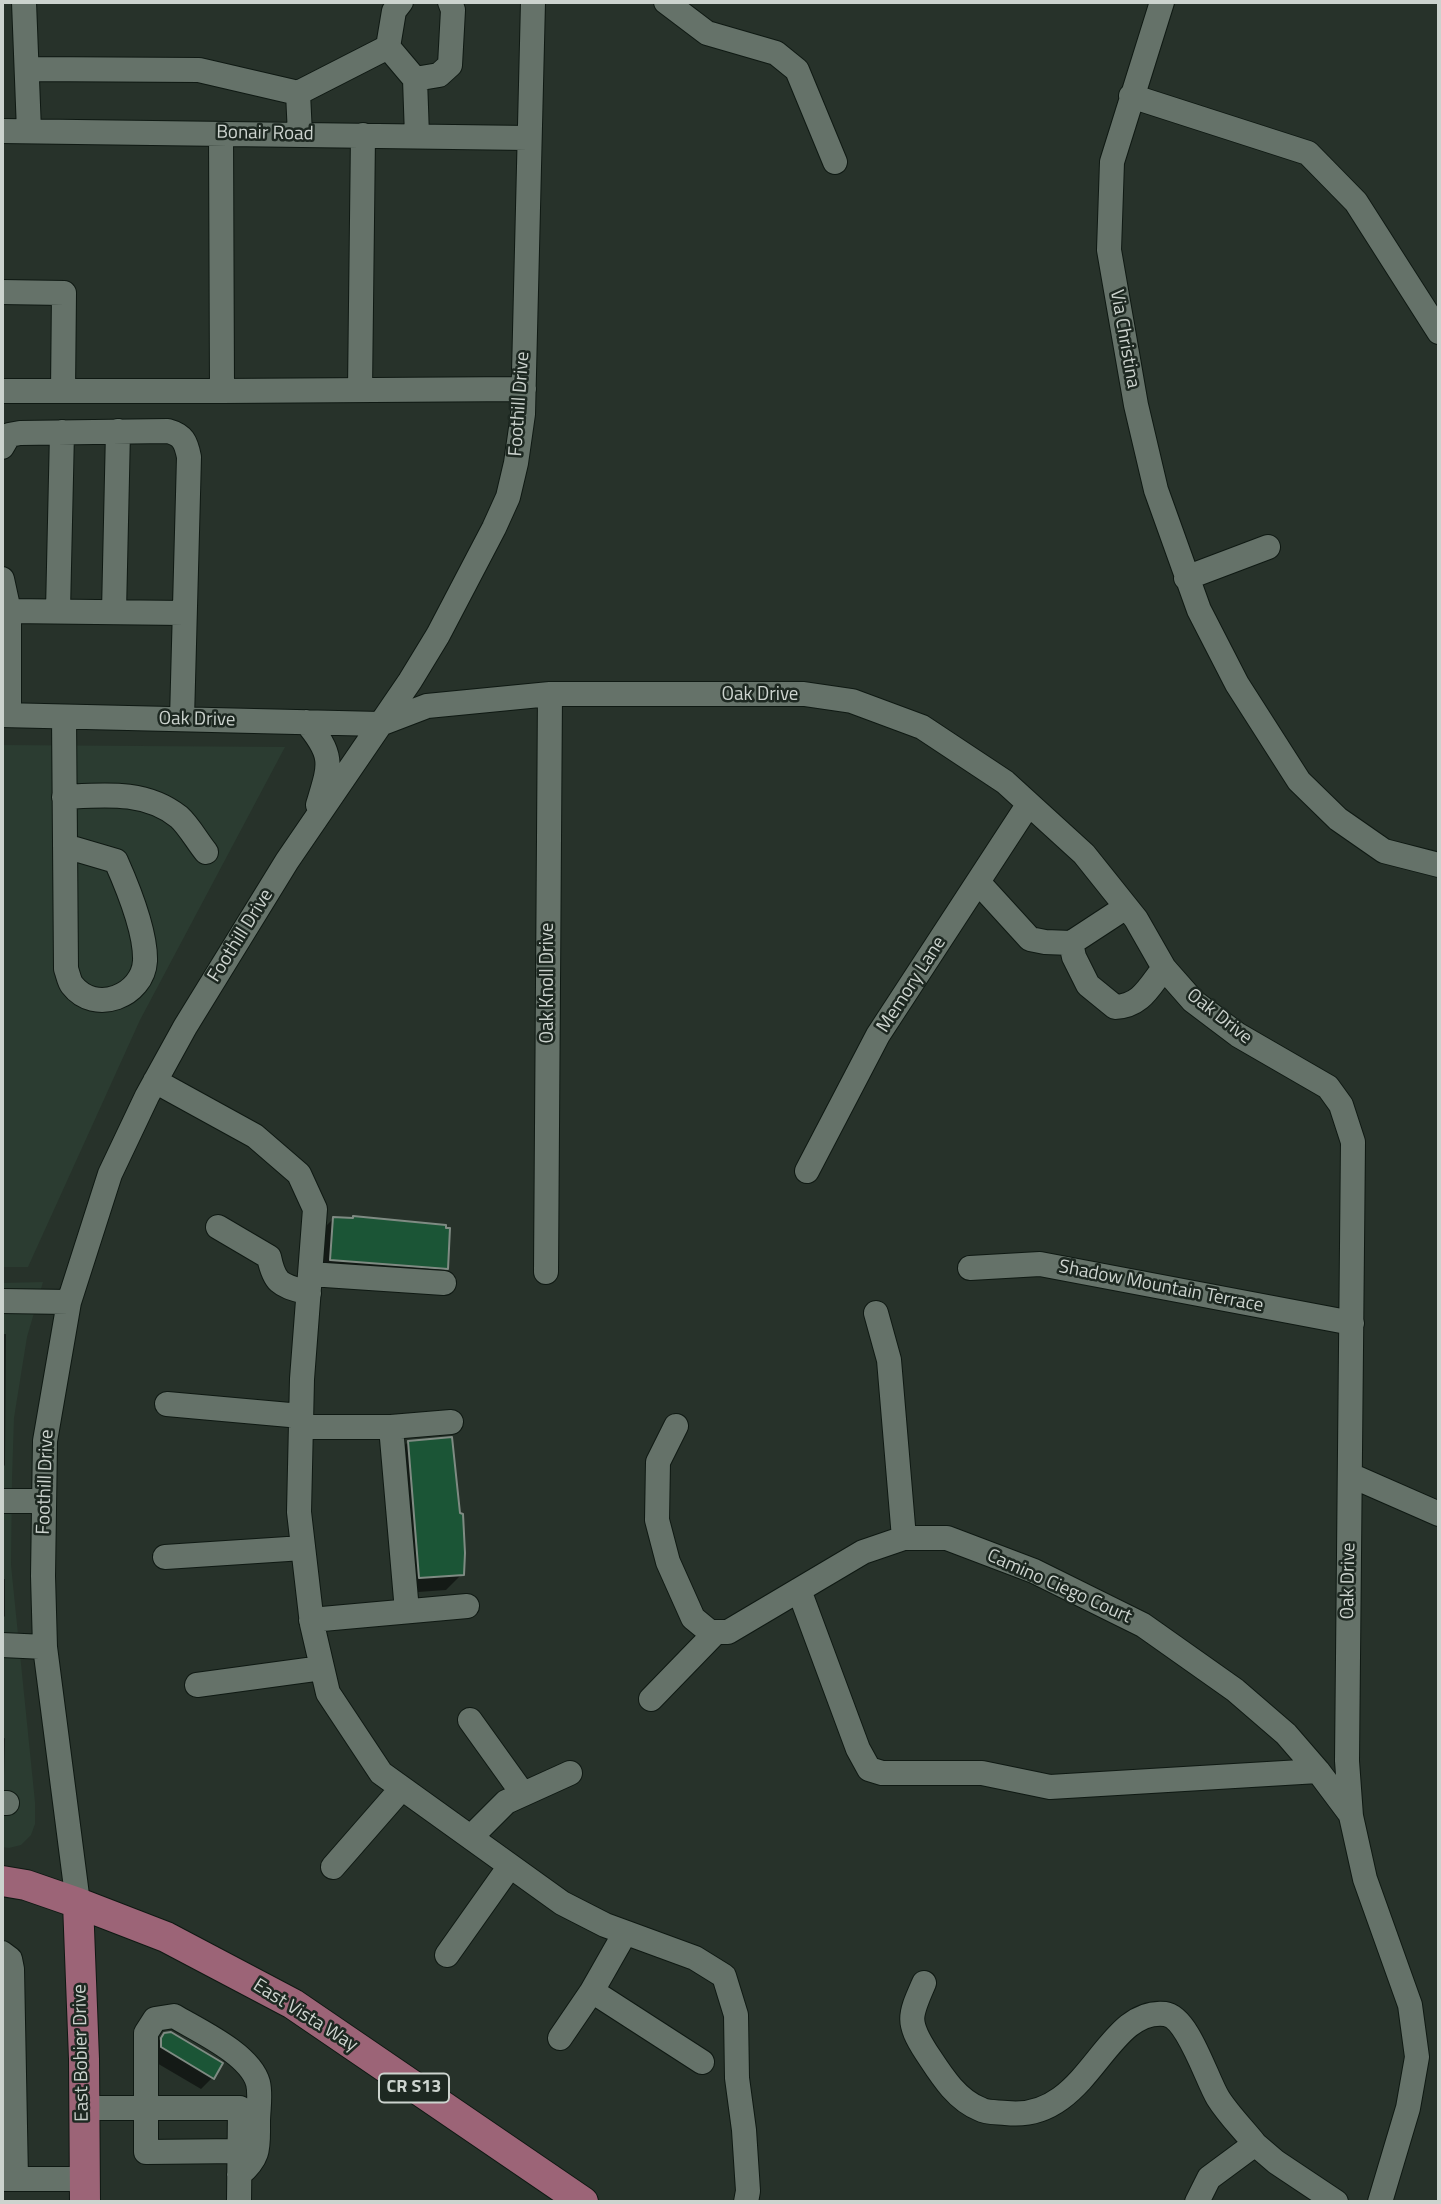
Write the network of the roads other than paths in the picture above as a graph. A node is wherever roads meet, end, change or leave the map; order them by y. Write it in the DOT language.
graph roads {
  1 [pos="24,2"];
  2 [pos="401,2"];
  3 [pos="450,2"];
  4 [pos="533,2"];
  5 [pos="666,2"];
  6 [pos="1162,2"];
  7 [pos="388,47"];
  8 [pos="27,69"];
  9 [pos="415,79"];
  10 [pos="298,93"];
  11 [pos="1131,96"];
  12 [pos="2,131"];
  13 [pos="29,131"];
  14 [pos="222,134"];
  15 [pos="300,135"];
  16 [pos="363,135"];
  17 [pos="417,136"];
  18 [pos="528,138"];
  19 [pos="835,162"];
  20 [pos="2,292"];
  21 [pos="1439,332"];
  22 [pos="524,389"];
  23 [pos="360,390"];
  24 [pos="2,391"];
  25 [pos="63,391"];
  26 [pos="222,391"];
  27 [pos="118,431"];
  28 [pos="62,432"];
  29 [pos="2,447"];
  30 [pos="1268,547"];
  31 [pos="1186,578"];
  32 [pos="2,579"];
  33 [pos="9,611"];
  34 [pos="58,611"];
  35 [pos="114,612"];
  36 [pos="184,613"];
  37 [pos="551,694"];
  38 [pos="6,715"];
  39 [pos="64,717"];
  40 [pos="182,719"];
  41 [pos="306,722"];
  42 [pos="380,724"];
  43 [pos="64,797"];
  44 [pos="1028,805"];
  45 [pos="310,829"];
  46 [pos="65,846"];
  47 [pos="206,852"];
  48 [pos="1439,865"];
  49 [pos="978,882"];
  50 [pos="1126,907"];
  51 [pos="1072,943"];
  52 [pos="1164,968"];
  53 [pos="155,1081"];
  54 [pos="807,1171"];
  55 [pos="218,1227"];
  56 [pos="970,1268"];
  57 [pos="546,1272"];
  58 [pos="309,1283"];
  59 [pos="444,1283"];
  60 [pos="2,1301"];
  61 [pos="69,1302"];
  62 [pos="876,1313"];
  63 [pos="1352,1324"];
  64 [pos="167,1404"];
  65 [pos="301,1421"];
  66 [pos="451,1422"];
  67 [pos="676,1426"];
  68 [pos="391,1427"];
  69 [pos="1350,1475"];
  70 [pos="2,1501"];
  71 [pos="44,1501"];
  72 [pos="1439,1514"];
  73 [pos="904,1538"];
  74 [pos="303,1548"];
  75 [pos="165,1557"];
  76 [pos="799,1590"];
  77 [pos="467,1606"];
  78 [pos="407,1611"];
  79 [pos="311,1619"];
  80 [pos="716,1632"];
  81 [pos="2,1645"];
  82 [pos="45,1647"];
  83 [pos="322,1668"];
  84 [pos="197,1685"];
  85 [pos="651,1699"];
  86 [pos="470,1720"];
  87 [pos="1318,1771"];
  88 [pos="570,1773"];
  89 [pos="402,1788"];
  90 [pos="523,1794"];
  91 [pos="1351,1816"];
  92 [pos="471,1837"];
  93 [pos="510,1866"];
  94 [pos="333,1867"];
  95 [pos="2,1881"];
  96 [pos="79,1903"];
  97 [pos="625,1933"];
  98 [pos="2,1953"];
  99 [pos="447,1955"];
  100 [pos="924,1983"];
  101 [pos="592,1991"];
  102 [pos="560,2038"];
  103 [pos="1428,2058"];
  104 [pos="8,2060"];
  105 [pos="702,2062"];
  106 [pos="84,2108"];
  107 [pos="146,2108"];
  108 [pos="1255,2144"];
  109 [pos="239,2163"];
  110 [pos="9,2179"];
  111 [pos="84,2190"];
  112 [pos="1314,2193"];
  113 [pos="239,2202"];
  114 [pos="583,2202"];
  115 [pos="746,2202"];
  116 [pos="1197,2202"];
  117 [pos="1336,2202"];
  118 [pos="1380,2202"];
  1 -- 8 [label="street"];
  2 -- 7 [label="street"];
  3 -- 9 [label="street"];
  4 -- 18 [label="street, Foothill Drive"];
  5 -- 19 [label="street"];
  6 -- 11 [label="street, Via Christina"];
  7 -- 9 [label="street"];
  7 -- 10 [label="street"];
  8 -- 10 [label="street"];
  8 -- 13 [label="street"];
  9 -- 17 [label="street"];
  10 -- 15 [label="street"];
  11 -- 21 [label="street"];
  11 -- 31 [label="street, Via Christina"];
  12 -- 13 [label="street, Bonair Road"];
  13 -- 14 [label="street, Bonair Road"];
  14 -- 15 [label="street, Bonair Road"];
  14 -- 26 [label="street"];
  15 -- 16 [label="street, Bonair Road"];
  16 -- 17 [label="street, Bonair Road"];
  16 -- 23 [label="street"];
  17 -- 18 [label="street, Bonair Road"];
  18 -- 22 [label="street, Foothill Drive"];
  20 -- 25 [label="street"];
  22 -- 23 [label="street"];
  22 -- 42 [label="street, Foothill Drive"];
  23 -- 26 [label="street"];
  24 -- 25 [label="street"];
  25 -- 26 [label="street"];
  27 -- 28 [label="street"];
  27 -- 35 [label="street"];
  27 -- 36 [label="street"];
  28 -- 29 [label="street"];
  28 -- 34 [label="street"];
  30 -- 31 [label="street"];
  31 -- 48 [label="street, Via Christina"];
  32 -- 33 [label="street"];
  33 -- 34 [label="street"];
  33 -- 38 [label="street"];
  34 -- 35 [label="street"];
  35 -- 36 [label="street"];
  36 -- 40 [label="street"];
  37 -- 42 [label="street, Oak Drive"];
  37 -- 44 [label="street, Oak Drive"];
  37 -- 57 [label="street, Oak Knoll Drive"];
  38 -- 39 [label="street, Oak Drive"];
  39 -- 40 [label="street, Oak Drive"];
  39 -- 43 [label="street"];
  40 -- 41 [label="street, Oak Drive"];
  41 -- 42 [label="street, Oak Drive"];
  41 -- 45 [label="street"];
  42 -- 45 [label="street, Foothill Drive"];
  43 -- 46 [label="street"];
  43 -- 47 [label="street"];
  44 -- 49 [label="street, Memory Lane"];
  44 -- 50 [label="street, Oak Drive"];
  45 -- 53 [label="street, Foothill Drive"];
  46 -- 46 [label="street"];
  49 -- 51 [label="street"];
  49 -- 54 [label="street, Memory Lane"];
  50 -- 51 [label="street"];
  50 -- 52 [label="street, Oak Drive"];
  51 -- 52 [label="street"];
  52 -- 63 [label="street, Oak Drive"];
  53 -- 58 [label="street"];
  53 -- 61 [label="street, Foothill Drive"];
  55 -- 58 [label="street"];
  56 -- 63 [label="street, Shadow Mountain Terrace"];
  58 -- 59 [label="street"];
  58 -- 65 [label="street"];
  60 -- 61 [label="street"];
  61 -- 71 [label="street, Foothill Drive"];
  62 -- 73 [label="street"];
  63 -- 69 [label="street, Oak Drive"];
  64 -- 65 [label="street"];
  65 -- 68 [label="street"];
  65 -- 74 [label="street"];
  66 -- 68 [label="street"];
  67 -- 80 [label="street"];
  68 -- 78 [label="street"];
  69 -- 72 [label="street"];
  69 -- 91 [label="street, Oak Drive"];
  70 -- 71 [label="street"];
  71 -- 82 [label="street, Foothill Drive"];
  73 -- 76 [label="street, Camino Ciego Court"];
  73 -- 87 [label="street, Camino Ciego Court"];
  74 -- 75 [label="street"];
  74 -- 79 [label="street"];
  76 -- 80 [label="street, Camino Ciego Court"];
  76 -- 87 [label="street"];
  77 -- 78 [label="street"];
  78 -- 79 [label="street"];
  79 -- 83 [label="street"];
  80 -- 85 [label="street, Camino Ciego Court"];
  81 -- 82 [label="street"];
  82 -- 96 [label="street, Foothill Drive"];
  83 -- 84 [label="street"];
  83 -- 89 [label="street"];
  86 -- 90 [label="street"];
  87 -- 91 [label="street, Camino Ciego Court"];
  88 -- 90 [label="street"];
  89 -- 92 [label="street"];
  89 -- 94 [label="street"];
  90 -- 92 [label="street"];
  91 -- 103 [label="street, Oak Drive"];
  92 -- 93 [label="street"];
  93 -- 97 [label="street"];
  93 -- 99 [label="street"];
  95 -- 96 [label="main road, East Vista Way / CR S13"];
  96 -- 106 [label="main road, East Bobier Drive"];
  96 -- 114 [label="main road, East Vista Way / CR S13"];
  97 -- 101 [label="street"];
  97 -- 115 [label="street"];
  98 -- 104 [label="street"];
  100 -- 108 [label="street"];
  101 -- 102 [label="street"];
  101 -- 105 [label="street"];
  103 -- 118 [label="street, Oak Drive"];
  104 -- 110 [label="street"];
  106 -- 107 [label="street"];
  106 -- 111 [label="main road, East Bobier Drive"];
  107 -- 109 [label="street"];
  107 -- 109 [label="street"];
  107 -- 109 [label="street"];
  108 -- 112 [label="street"];
  108 -- 116 [label="street"];
  109 -- 113 [label="street"];
  110 -- 111 [label="street"];
  112 -- 117 [label="street"];
}
